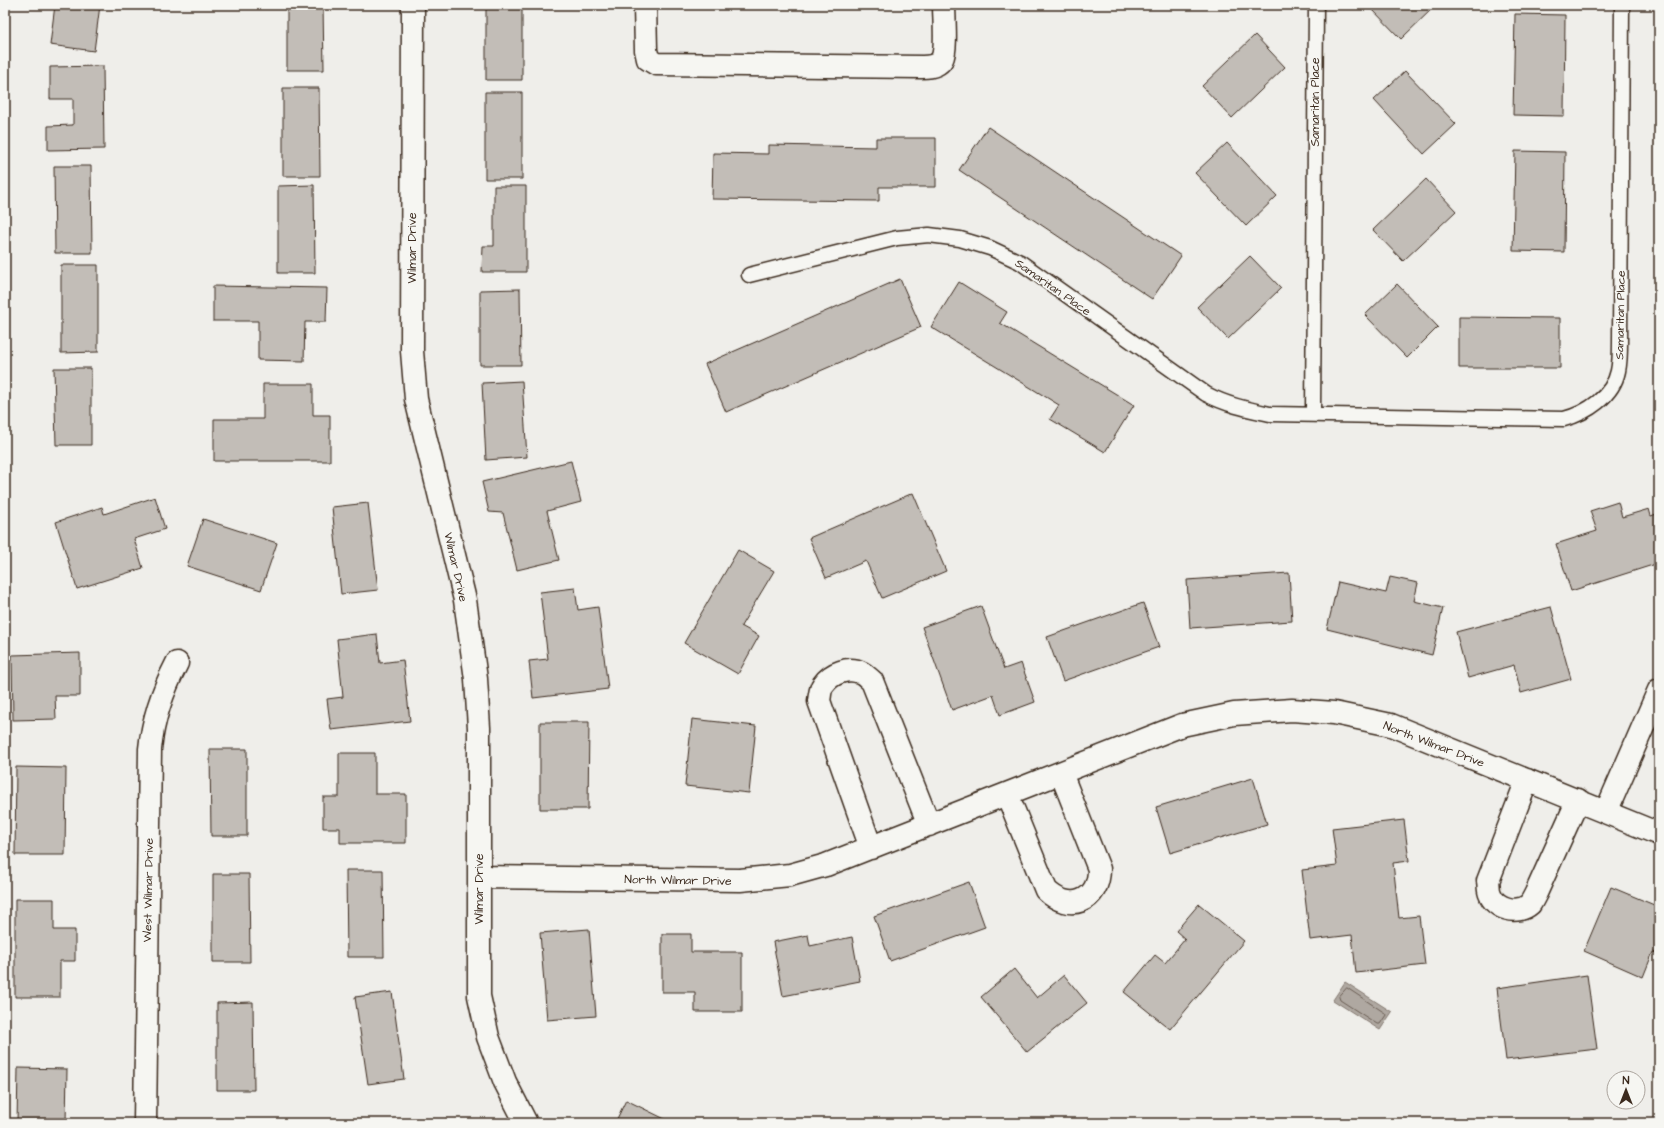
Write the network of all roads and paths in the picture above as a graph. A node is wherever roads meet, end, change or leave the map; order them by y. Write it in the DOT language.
graph roads {
  1 [pos="413,5"];
  2 [pos="645,5"];
  3 [pos="944,5"];
  4 [pos="1316,5"];
  5 [pos="1622,5"];
  6 [pos="749,275"];
  7 [pos="1313,414"];
  8 [pos="177,663"];
  9 [pos="1659,690"];
  10 [pos="1061,772"];
  11 [pos="1527,780"];
  12 [pos="1007,794"];
  13 [pos="1578,800"];
  14 [pos="1606,812"];
  15 [pos="929,825"];
  16 [pos="1659,834"];
  17 [pos="871,848"];
  18 [pos="479,877"];
  19 [pos="145,1123"];
  20 [pos="526,1123"];
  1 -- 18 [label="street, Wilmar Drive"];
  2 -- 3 [label="street"];
  4 -- 7 [label="lane, Samaritan Place"];
  5 -- 7 [label="lane, Samaritan Place"];
  6 -- 7 [label="lane, Samaritan Place"];
  8 -- 19 [label="street, West Wilmar Drive"];
  9 -- 14 [label="street"];
  10 -- 11 [label="street, North Wilmar Drive"];
  10 -- 12 [label="street, North Wilmar Drive"];
  10 -- 12 [label="street"];
  11 -- 13 [label="street, North Wilmar Drive"];
  11 -- 13 [label="street"];
  12 -- 15 [label="street, North Wilmar Drive"];
  13 -- 14 [label="street, North Wilmar Drive"];
  14 -- 16 [label="street, North Wilmar Drive"];
  15 -- 17 [label="street, North Wilmar Drive"];
  15 -- 17 [label="street"];
  17 -- 18 [label="street, North Wilmar Drive"];
  18 -- 20 [label="street, Wilmar Drive"];
}
